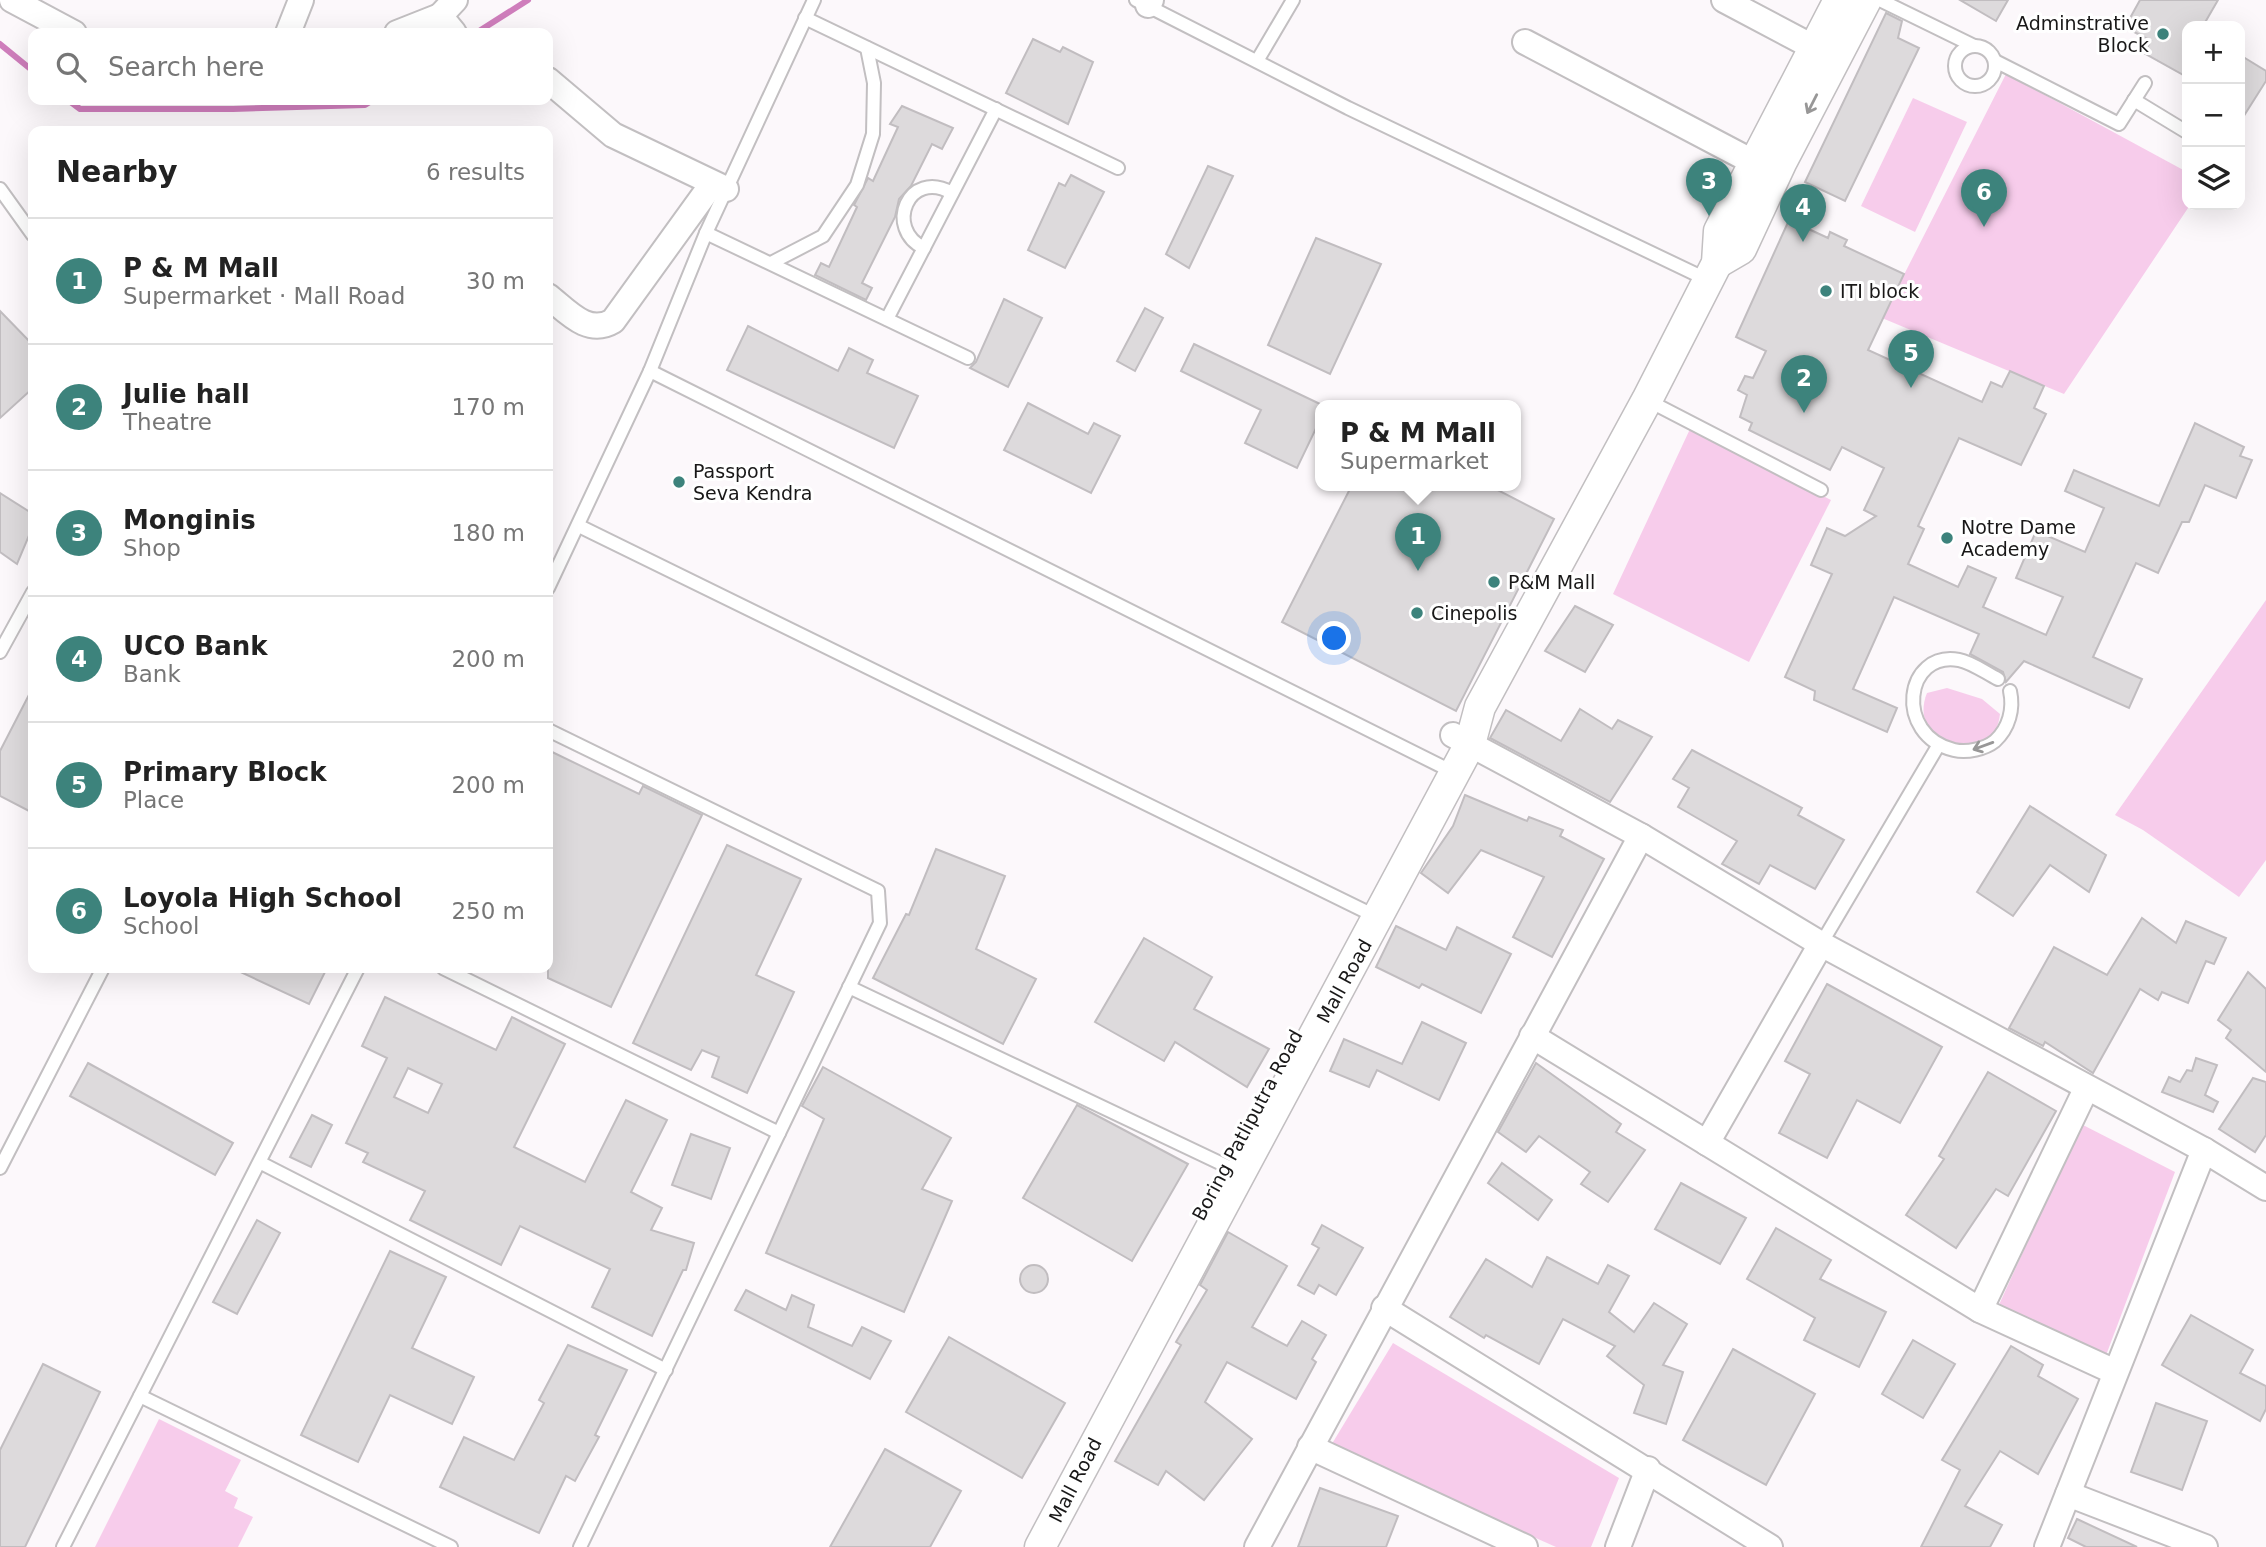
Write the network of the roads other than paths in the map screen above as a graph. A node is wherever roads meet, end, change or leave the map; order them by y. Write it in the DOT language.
graph roads {
  1 [pos="301,0"];
  2 [pos="814,0"];
  3 [pos="1293,0"];
  4 [pos="1724,0"];
  5 [pos="1839,0"];
  6 [pos="1866,0"];
  7 [pos="1880,0"];
  8 [pos="14,1"];
  9 [pos="1145,2"];
  10 [pos="805,18"];
  11 [pos="449,19"];
  12 [pos="65,28"];
  13 [pos="290,28"];
  14 [pos="416,28"];
  15 [pos="1525,42"];
  16 [pos="1974,46"];
  17 [pos="867,48"];
  18 [pos="1824,53"];
  19 [pos="1256,61"];
  20 [pos="1994,61"];
  21 [pos="2145,83"];
  22 [pos="553,84"];
  23 [pos="2134,100"];
  24 [pos="996,109"];
  25 [pos="2182,129"];
  26 [pos="1764,158"];
  27 [pos="1118,168"];
  28 [pos="720,187"];
  29 [pos="0,189"];
  30 [pos="952,193"];
  31 [pos="28,228"];
  32 [pos="706,233"];
  33 [pos="924,248"];
  34 [pos="771,263"];
  35 [pos="1713,272"];
  36 [pos="553,300"];
  37 [pos="887,319"];
  38 [pos="968,358"];
  39 [pos="650,371"];
  40 [pos="1647,400"];
  41 [pos="1821,489"];
  42 [pos="579,526"];
  43 [pos="553,578"];
  44 [pos="28,601"];
  45 [pos="0,652"];
  46 [pos="1998,679"];
  47 [pos="2010,691"];
  48 [pos="553,732"];
  49 [pos="1462,740"];
  50 [pos="1938,746"];
  51 [pos="1446,769"];
  52 [pos="1641,836"];
  53 [pos="1370,914"];
  54 [pos="1821,944"];
  55 [pos="100,973"];
  56 [pos="356,973"];
  57 [pos="453,973"];
  58 [pos="849,988"];
  59 [pos="1532,1036"];
  60 [pos="2086,1089"];
  61 [pos="779,1133"];
  62 [pos="1707,1143"];
  63 [pos="2204,1150"];
  64 [pos="261,1163"];
  65 [pos="0,1168"];
  66 [pos="1233,1169"];
  67 [pos="2266,1188"];
  68 [pos="1384,1308"];
  69 [pos="1980,1310"];
  70 [pos="666,1370"];
  71 [pos="2115,1372"];
  72 [pos="140,1396"];
  73 [pos="1310,1447"];
  74 [pos="1076,1456"];
  75 [pos="1648,1469"];
  76 [pos="2068,1494"];
  77 [pos="63,1547"];
  78 [pos="451,1547"];
  79 [pos="580,1547"];
  80 [pos="1019,1547"];
  81 [pos="1040,1547"];
  82 [pos="1257,1547"];
  83 [pos="1525,1547"];
  84 [pos="1618,1547"];
  85 [pos="1770,1547"];
  86 [pos="2048,1547"];
  87 [pos="2205,1547"];
  1 -- 13 [label="street"];
  2 -- 10 [label="lane"];
  3 -- 19 [label="lane"];
  4 -- 18 [label="street"];
  5 -- 18 [label="street"];
  6 -- 18 [label="street"];
  7 -- 16 [label="lane"];
  8 -- 12 [label="street"];
  9 -- 19 [label="lane"];
  10 -- 17 [label="lane"];
  10 -- 28 [label="lane"];
  11 -- 14 [label="street"];
  15 -- 26 [label="street"];
  16 -- 20 [label="lane"];
  16 -- 20 [label="lane"];
  17 -- 24 [label="lane"];
  17 -- 34 [label="lane"];
  18 -- 26 [label="street"];
  19 -- 35 [label="lane"];
  20 -- 23 [label="lane"];
  21 -- 23 [label="lane"];
  22 -- 28 [label="street"];
  23 -- 25 [label="lane"];
  24 -- 27 [label="lane"];
  24 -- 30 [label="lane"];
  26 -- 35 [label="street"];
  28 -- 32 [label="lane"];
  28 -- 36 [label="street"];
  29 -- 31 [label="lane"];
  30 -- 33 [label="lane"];
  30 -- 33 [label="lane"];
  32 -- 34 [label="lane"];
  32 -- 39 [label="lane"];
  33 -- 37 [label="lane"];
  34 -- 37 [label="lane"];
  35 -- 40 [label="street, Mall Road"];
  37 -- 38 [label="lane"];
  39 -- 42 [label="lane"];
  39 -- 51 [label="lane"];
  40 -- 41 [label="lane"];
  40 -- 49 [label="street, Mall Road"];
  42 -- 43 [label="lane"];
  42 -- 53 [label="lane"];
  44 -- 45 [label="lane"];
  46 -- 50 [label="lane"];
  47 -- 50 [label="lane, one-way"];
  48 -- 58 [label="lane"];
  49 -- 51 [label="street, Mall Road"];
  49 -- 52 [label="street"];
  50 -- 54 [label="lane"];
  51 -- 53 [label="street, Mall Road"];
  52 -- 54 [label="street"];
  52 -- 59 [label="street"];
  53 -- 66 [label="street, Mall Road"];
  54 -- 60 [label="street"];
  54 -- 62 [label="street"];
  55 -- 65 [label="lane"];
  56 -- 64 [label="lane"];
  57 -- 61 [label="lane"];
  58 -- 61 [label="lane"];
  58 -- 66 [label="lane"];
  59 -- 62 [label="street"];
  59 -- 68 [label="street"];
  60 -- 63 [label="street"];
  60 -- 69 [label="street"];
  61 -- 70 [label="lane"];
  62 -- 69 [label="street"];
  63 -- 67 [label="street"];
  63 -- 71 [label="street"];
  64 -- 70 [label="lane"];
  64 -- 72 [label="lane"];
  66 -- 74 [label="street, Mall Road"];
  68 -- 73 [label="street"];
  68 -- 75 [label="street"];
  69 -- 71 [label="street"];
  70 -- 79 [label="lane"];
  71 -- 76 [label="street"];
  72 -- 77 [label="lane"];
  72 -- 78 [label="lane"];
  73 -- 82 [label="street"];
  73 -- 83 [label="street"];
  74 -- 80 [label="street"];
  74 -- 81 [label="street, Mall Road"];
  75 -- 84 [label="street"];
  75 -- 85 [label="street"];
  76 -- 86 [label="street"];
  76 -- 87 [label="street"];
}
